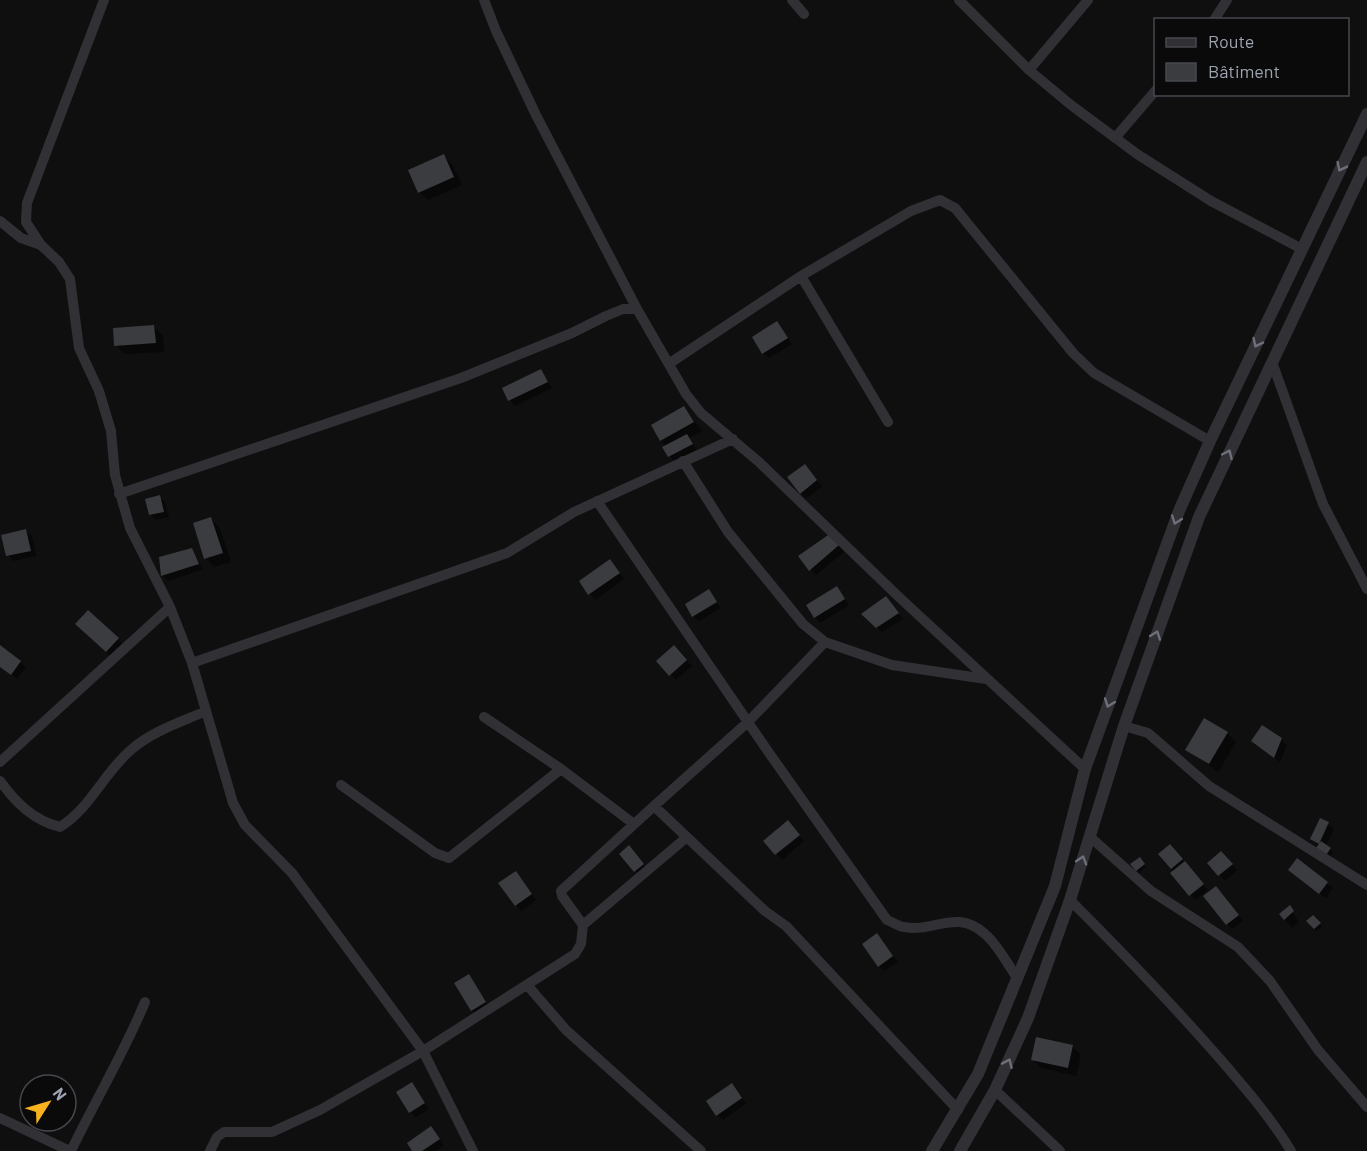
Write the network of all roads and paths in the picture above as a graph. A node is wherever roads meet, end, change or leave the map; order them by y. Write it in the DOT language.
graph roads {
  1 [pos="104,0"];
  2 [pos="484,0"];
  3 [pos="792,0"];
  4 [pos="959,0"];
  5 [pos="1088,0"];
  6 [pos="1227,0"];
  7 [pos="804,14"];
  8 [pos="1215,18"];
  9 [pos="1029,70"];
  10 [pos="1154,91"];
  11 [pos="1367,114"];
  12 [pos="1115,138"];
  13 [pos="1367,162"];
  14 [pos="1362,182"];
  15 [pos="2,226"];
  16 [pos="41,245"];
  17 [pos="1302,249"];
  18 [pos="801,276"];
  19 [pos="637,309"];
  20 [pos="1272,362"];
  21 [pos="670,363"];
  22 [pos="888,422"];
  23 [pos="733,439"];
  24 [pos="1210,441"];
  25 [pos="683,461"];
  26 [pos="119,494"];
  27 [pos="597,501"];
  28 [pos="1367,589"];
  29 [pos="170,607"];
  30 [pos="825,642"];
  31 [pos="192,663"];
  32 [pos="986,679"];
  33 [pos="206,711"];
  34 [pos="484,717"];
  35 [pos="748,722"];
  36 [pos="1124,726"];
  37 [pos="0,762"];
  38 [pos="561,769"];
  39 [pos="1085,769"];
  40 [pos="0,781"];
  41 [pos="341,785"];
  42 [pos="654,806"];
  43 [pos="634,824"];
  44 [pos="1089,836"];
  45 [pos="687,837"];
  46 [pos="1365,880"];
  47 [pos="1070,900"];
  48 [pos="583,925"];
  49 [pos="1018,979"];
  50 [pos="528,986"];
  51 [pos="145,1002"];
  52 [pos="423,1051"];
  53 [pos="995,1090"];
  54 [pos="1367,1107"];
  55 [pos="958,1110"];
  56 [pos="0,1118"];
  57 [pos="70,1151"];
  58 [pos="210,1151"];
  59 [pos="473,1151"];
  60 [pos="701,1151"];
  61 [pos="932,1151"];
  62 [pos="960,1151"];
  63 [pos="1060,1151"];
  64 [pos="1291,1151"];
  1 -- 16 [label="street"];
  2 -- 19 [label="street"];
  3 -- 7 [label="street"];
  4 -- 9 [label="street"];
  5 -- 9 [label="street"];
  6 -- 8 [label="street"];
  9 -- 12 [label="street"];
  10 -- 12 [label="street"];
  11 -- 17 [label="street, one-way"];
  12 -- 17 [label="street"];
  13 -- 14 [label="street"];
  14 -- 20 [label="street"];
  15 -- 16 [label="street"];
  16 -- 26 [label="street"];
  17 -- 24 [label="street, one-way"];
  18 -- 21 [label="street"];
  18 -- 22 [label="street"];
  18 -- 24 [label="street"];
  19 -- 21 [label="street"];
  19 -- 26 [label="street"];
  20 -- 28 [label="street"];
  36 -- 20 [label="street, one-way"];
  21 -- 23 [label="street"];
  23 -- 25 [label="street"];
  23 -- 32 [label="street"];
  24 -- 39 [label="street, one-way"];
  25 -- 27 [label="street"];
  25 -- 30 [label="street"];
  26 -- 29 [label="street"];
  27 -- 31 [label="street"];
  27 -- 35 [label="street"];
  29 -- 31 [label="street"];
  29 -- 37 [label="street"];
  30 -- 32 [label="street"];
  30 -- 35 [label="street"];
  31 -- 33 [label="street"];
  32 -- 39 [label="street"];
  33 -- 40 [label="street"];
  33 -- 52 [label="street"];
  34 -- 38 [label="street"];
  35 -- 42 [label="street"];
  35 -- 49 [label="street"];
  36 -- 44 [label="street"];
  36 -- 46 [label="street"];
  38 -- 41 [label="street"];
  38 -- 43 [label="street"];
  39 -- 49 [label="street"];
  42 -- 43 [label="street"];
  42 -- 45 [label="street"];
  43 -- 48 [label="street"];
  47 -- 44 [label="street, one-way"];
  44 -- 54 [label="street"];
  45 -- 48 [label="street"];
  45 -- 55 [label="street"];
  53 -- 47 [label="street, one-way"];
  47 -- 64 [label="street"];
  48 -- 50 [label="street"];
  49 -- 55 [label="street"];
  50 -- 52 [label="street"];
  50 -- 60 [label="street"];
  51 -- 57 [label="street"];
  52 -- 58 [label="street"];
  52 -- 59 [label="street"];
  53 -- 62 [label="street"];
  53 -- 63 [label="street"];
  55 -- 61 [label="street"];
  56 -- 57 [label="street"];
}
